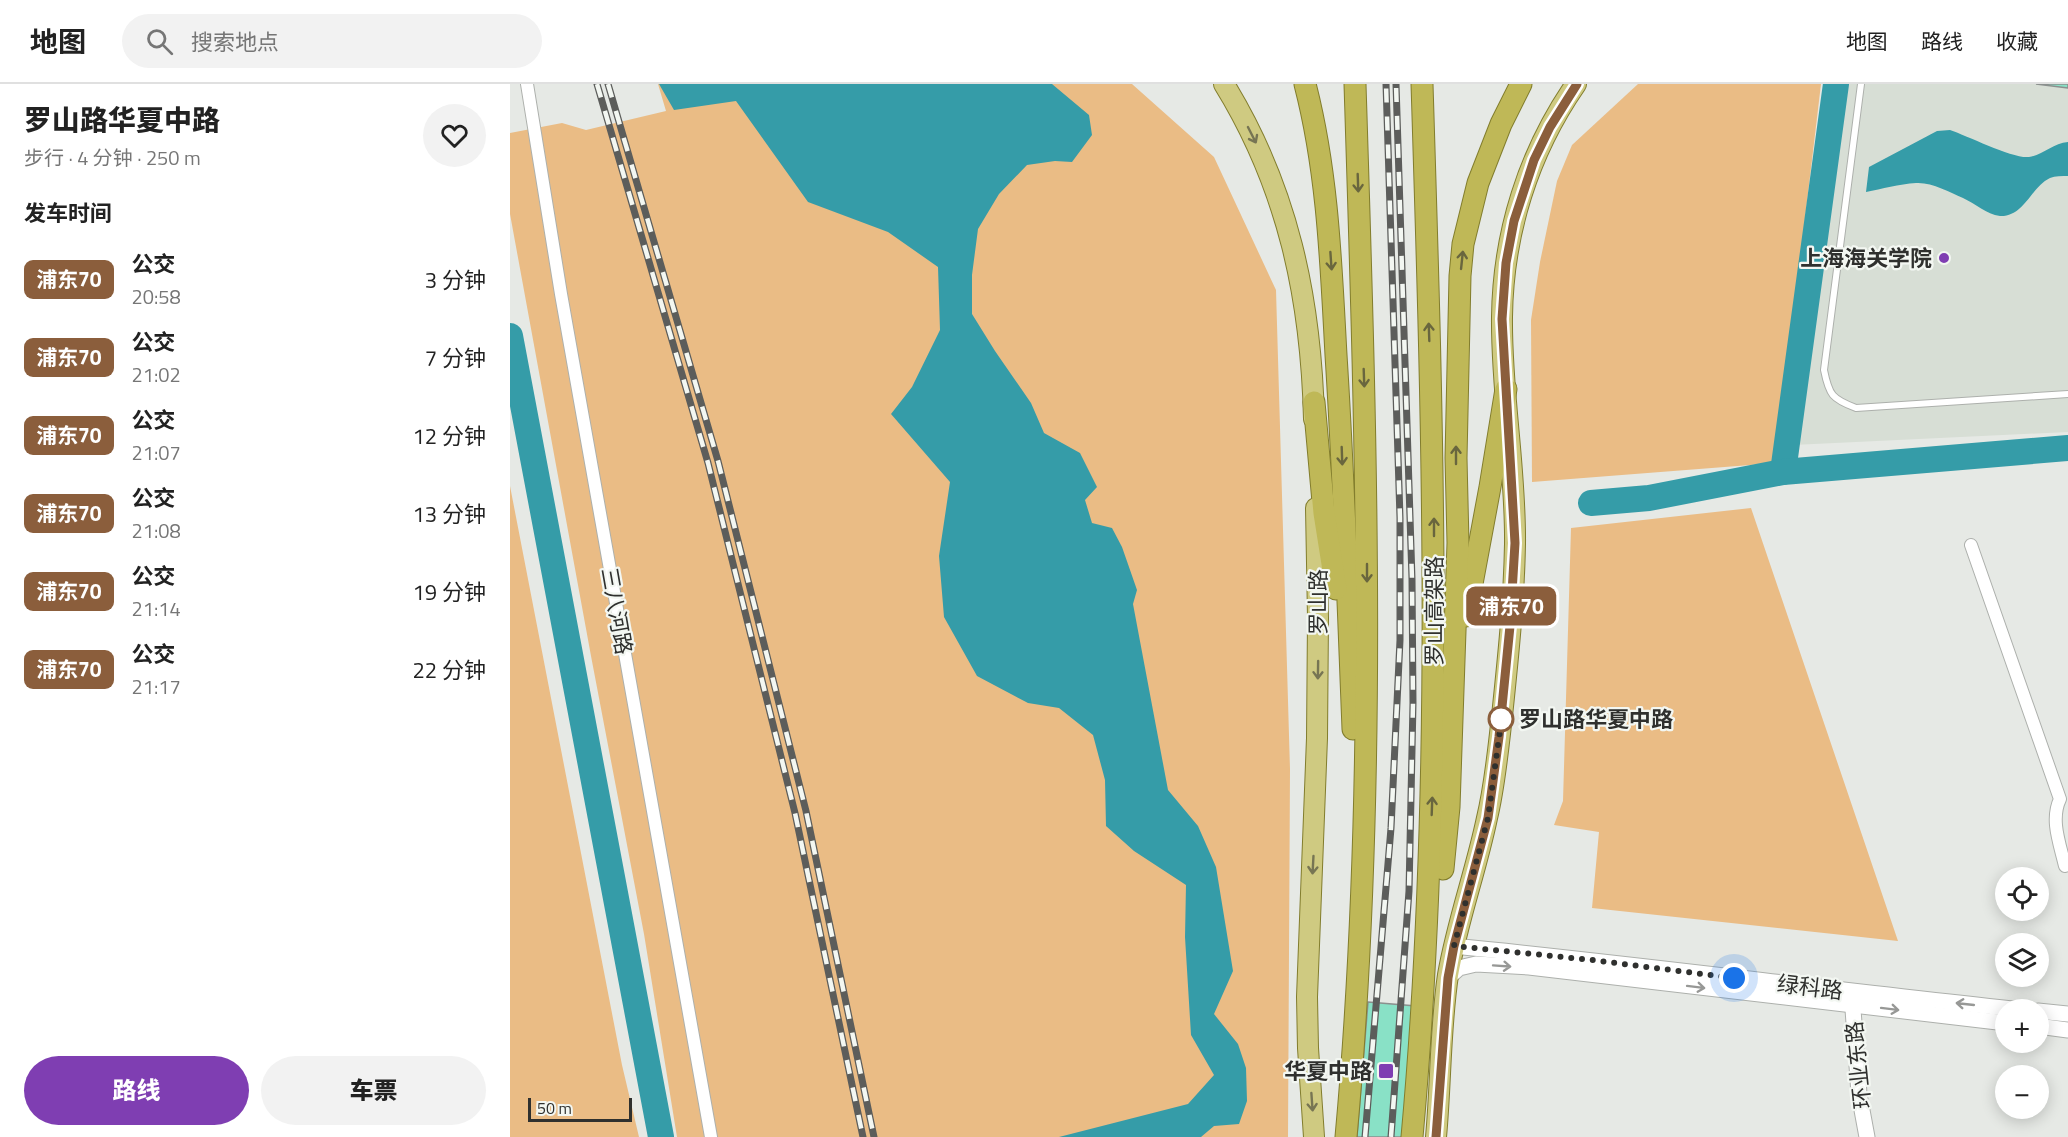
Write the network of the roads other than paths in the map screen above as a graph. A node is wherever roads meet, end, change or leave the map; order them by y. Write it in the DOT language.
graph roads {
  1 [pos="527,84"];
  2 [pos="1224,84"];
  3 [pos="1355,84"];
  4 [pos="1422,84"];
  5 [pos="1521,84"];
  6 [pos="1537,84"];
  7 [pos="1576,84"];
  8 [pos="1861,84"];
  9 [pos="1306,88"];
  10 [pos="1489,154"];
  11 [pos="1506,389"];
  12 [pos="2068,394"];
  13 [pos="1314,402"];
  14 [pos="1971,545"];
  15 [pos="1451,723"];
  16 [pos="1355,756"];
  17 [pos="2065,866"];
  18 [pos="1454,946"];
  19 [pos="1448,978"];
  20 [pos="1852,999"];
  21 [pos="1995,1008"];
  22 [pos="2049,1012"];
  23 [pos="2068,1014"];
  24 [pos="1995,1021"];
  25 [pos="2049,1027"];
  26 [pos="2068,1030"];
  27 [pos="1348,1110"];
  28 [pos="1413,1127"];
  29 [pos="711,1137"];
  30 [pos="1314,1137"];
  31 [pos="1346,1137"];
  32 [pos="1436,1137"];
  33 [pos="1867,1137"];
  1 -- 29 [label="street, 三八河路"];
  2 -- 13 [label="main road, 罗山路, one-way"];
  3 -- 27 [label="highway, one-way"];
  28 -- 4 [label="highway, 罗山高架路, one-way"];
  5 -- 10 [label="highway"];
  6 -- 10 [label="highway"];
  7 -- 11 [label="main road"];
  8 -- 12 [label="lane"];
  9 -- 16 [label="highway, one-way"];
  15 -- 10 [label="highway, one-way"];
  11 -- 15 [label="highway"];
  11 -- 18 [label="main road"];
  13 -- 16 [label="highway"];
  13 -- 30 [label="main road, 罗山路, one-way"];
  14 -- 17 [label="street"];
  15 -- 28 [label="highway"];
  16 -- 27 [label="highway"];
  18 -- 19 [label="main road"];
  18 -- 20 [label="street, 绿科路"];
  19 -- 20 [label="street, 绿科路, one-way"];
  19 -- 32 [label="main road"];
  21 -- 20 [label="street, 绿科路, one-way"];
  20 -- 24 [label="street, 绿科路, one-way"];
  20 -- 33 [label="street, 环业东路"];
  22 -- 23 [label="street"];
  25 -- 26 [label="street"];
  27 -- 31 [label="highway"];
}
